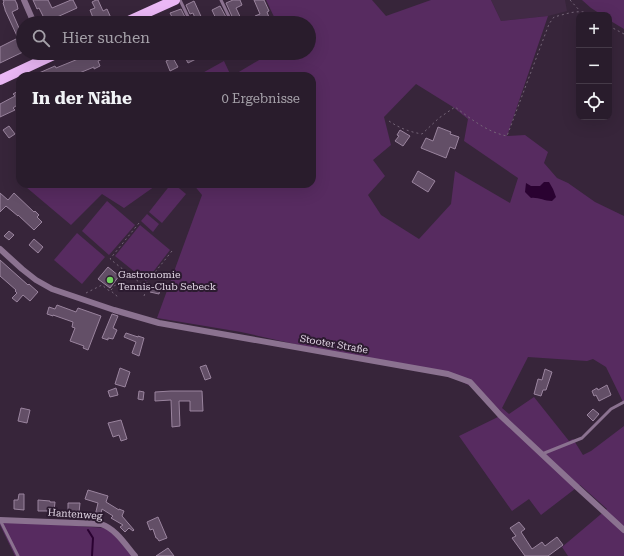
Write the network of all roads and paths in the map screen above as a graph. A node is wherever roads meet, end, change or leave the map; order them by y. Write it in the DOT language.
graph roads {
  1 [pos="24,0"];
  2 [pos="174,0"];
  3 [pos="180,0"];
  4 [pos="221,0"];
  5 [pos="570,0"];
  6 [pos="581,11"];
  7 [pos="588,12"];
  8 [pos="31,16"];
  9 [pos="139,16"];
  10 [pos="188,16"];
  11 [pos="229,16"];
  12 [pos="612,28"];
  13 [pos="624,34"];
  14 [pos="40,60"];
  15 [pos="16,72"];
  16 [pos="16,72"];
  17 [pos="0,80"];
  18 [pos="389,121"];
  19 [pos="139,224"];
  20 [pos="0,249"];
  21 [pos="172,251"];
  22 [pos="116,280"];
  23 [pos="144,286"];
  24 [pos="111,290"];
  25 [pos="86,292"];
  26 [pos="144,296"];
  27 [pos="118,297"];
  28 [pos="624,402"];
  29 [pos="542,454"];
  30 [pos="0,520"];
  31 [pos="624,530"];
  32 [pos="18,556"];
  33 [pos="135,556"];
  1 -- 8 [label="street"];
  2 -- 9 [label="main road"];
  3 -- 10 [label="lane"];
  4 -- 11 [label="lane"];
  5 -- 6 [label="path"];
  6 -- 7 [label="path"];
  6 -- 18 [label="path"];
  12 -- 13 [label="path"];
  14 -- 16 [label="main road"];
  15 -- 17 [label="main road"];
  19 -- 23 [label="path"];
  20 -- 29 [label="street, Stooter Straße"];
  21 -- 23 [label="path"];
  22 -- 24 [label="path"];
  23 -- 26 [label="path"];
  24 -- 25 [label="path"];
  24 -- 27 [label="path"];
  28 -- 29 [label="lane"];
  29 -- 31 [label="street, Stooter Straße"];
  30 -- 32 [label="lane, Hantenweg"];
  30 -- 33 [label="street, Hantenweg"];
}
